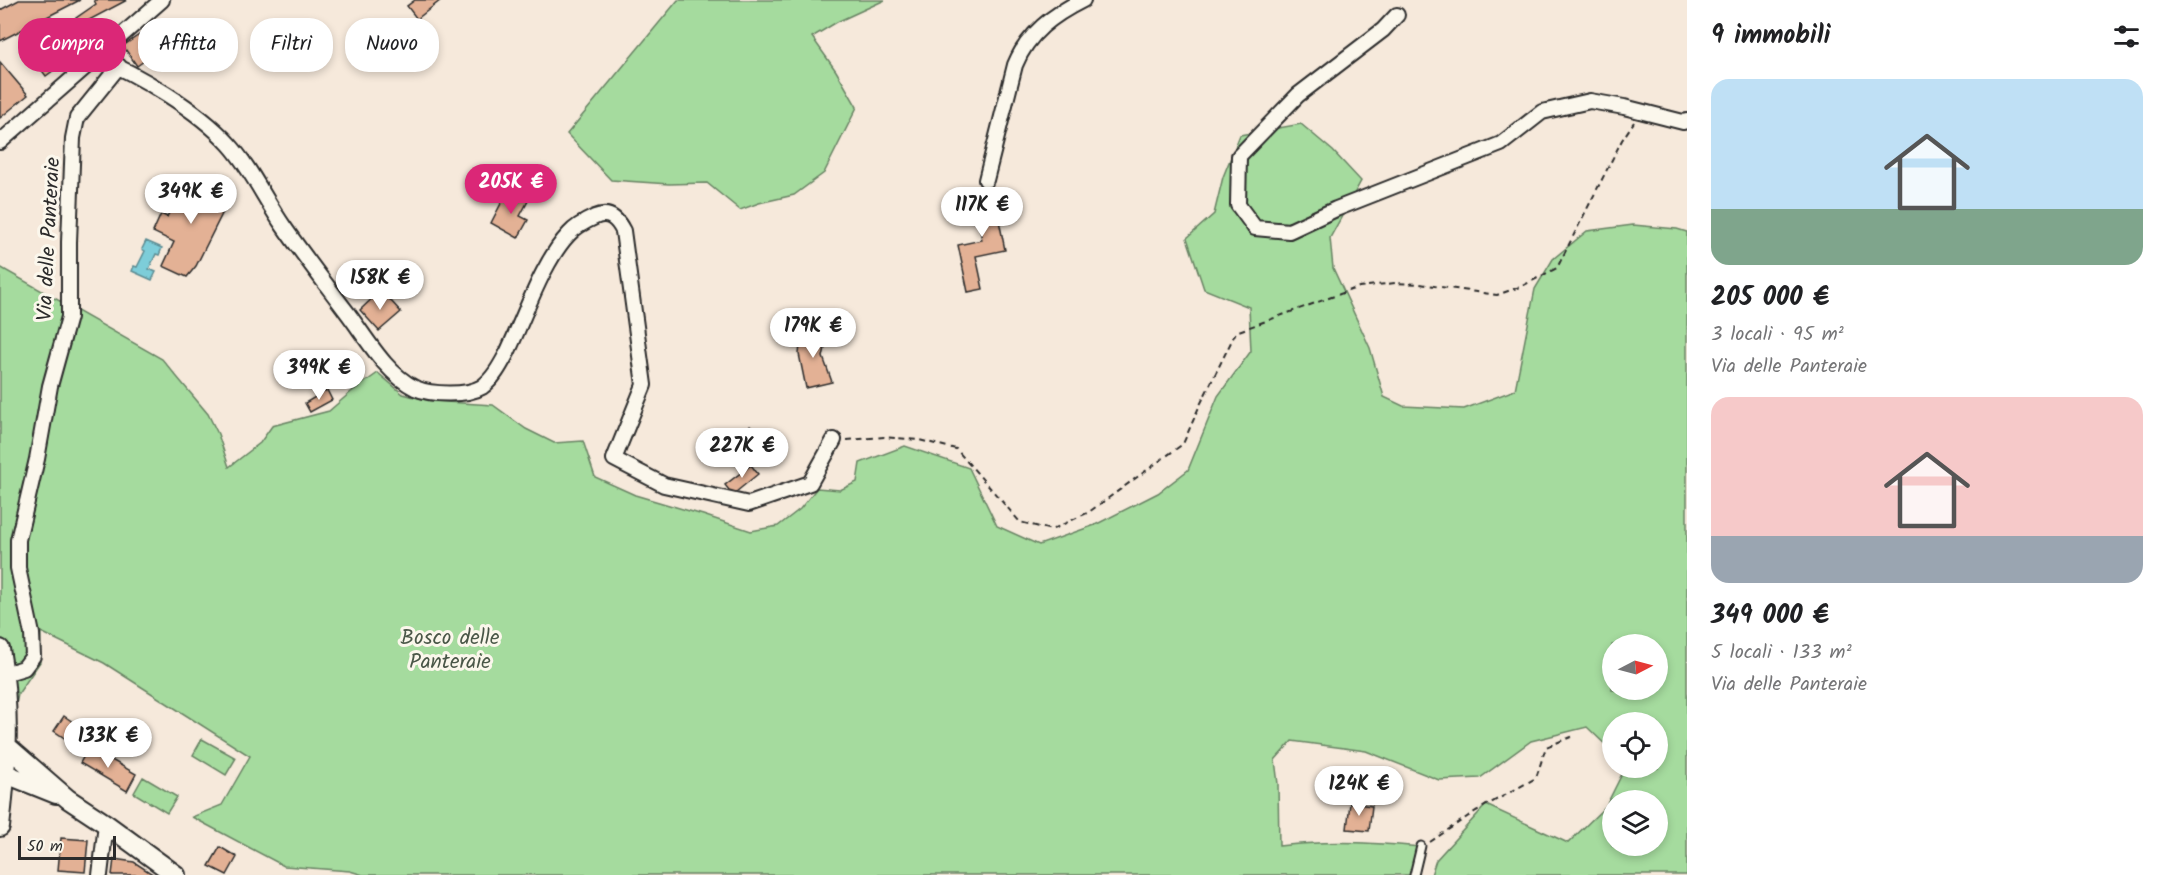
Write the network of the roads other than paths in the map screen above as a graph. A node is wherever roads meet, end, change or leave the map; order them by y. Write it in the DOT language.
graph roads {
  1 [pos="162,0"];
  2 [pos="1083,0"];
  3 [pos="1397,15"];
  4 [pos="126,31"];
  5 [pos="126,71"];
  6 [pos="79,72"];
  7 [pos="114,72"];
  8 [pos="1687,121"];
  9 [pos="0,142"];
  10 [pos="986,180"];
  11 [pos="834,440"];
  12 [pos="0,649"];
  13 [pos="4,674"];
  14 [pos="4,742"];
  15 [pos="6,774"];
  16 [pos="68,799"];
  17 [pos="106,824"];
  18 [pos="0,827"];
  19 [pos="1421,846"];
  20 [pos="100,875"];
  21 [pos="176,875"];
  22 [pos="1414,875"];
  1 -- 4 [label="street"];
  2 -- 10 [label="street"];
  3 -- 8 [label="street"];
  5 -- 11 [label="street"];
  6 -- 9 [label="street"];
  7 -- 13 [label="street, Via delle Panteraie"];
  12 -- 13 [label="main road"];
  13 -- 14 [label="main road"];
  14 -- 15 [label="main road"];
  14 -- 16 [label="main road"];
  15 -- 16 [label="main road"];
  15 -- 18 [label="main road"];
  16 -- 17 [label="main road"];
  17 -- 20 [label="street"];
  17 -- 21 [label="main road"];
  19 -- 22 [label="lane"];
}
